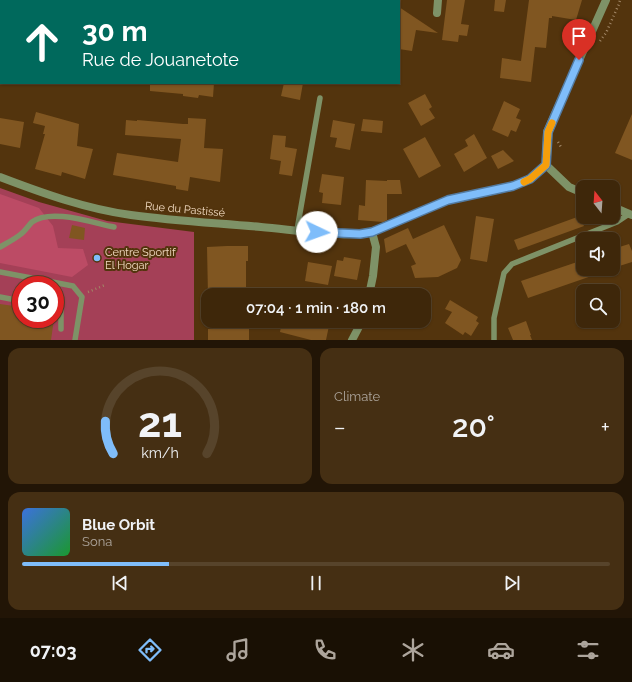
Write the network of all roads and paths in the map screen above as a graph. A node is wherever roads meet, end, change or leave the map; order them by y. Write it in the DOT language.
graph roads {
  1 [pos="438,0"];
  2 [pos="606,0"];
  3 [pos="620,0"];
  4 [pos="437,13"];
  5 [pos="598,43"];
  6 [pos="320,98"];
  7 [pos="546,165"];
  8 [pos="0,177"];
  9 [pos="576,190"];
  10 [pos="620,210"];
  11 [pos="630,214"];
  12 [pos="114,227"];
  13 [pos="297,230"];
  14 [pos="372,232"];
  15 [pos="0,247"];
  16 [pos="0,272"];
  17 [pos="105,285"];
  18 [pos="370,288"];
  19 [pos="80,295"];
  20 [pos="0,298"];
  21 [pos="12,300"];
  22 [pos="358,328"];
  23 [pos="75,340"];
  24 [pos="352,340"];
  25 [pos="494,340"];
  1 -- 4 [label="street"];
  2 -- 7 [label="street"];
  3 -- 5 [label="path"];
  6 -- 13 [label="lane"];
  7 -- 9 [label="street"];
  7 -- 14 [label="street, Rue du Pastissé"];
  8 -- 13 [label="street, Rue du Pastissé"];
  10 -- 11 [label="street"];
  11 -- 25 [label="lane"];
  12 -- 15 [label="lane"];
  13 -- 14 [label="street, Rue du Pastissé"];
  14 -- 18 [label="street"];
  16 -- 19 [label="lane"];
  17 -- 19 [label="path"];
  19 -- 23 [label="lane"];
  20 -- 21 [label="lane"];
  22 -- 24 [label="street"];
}
